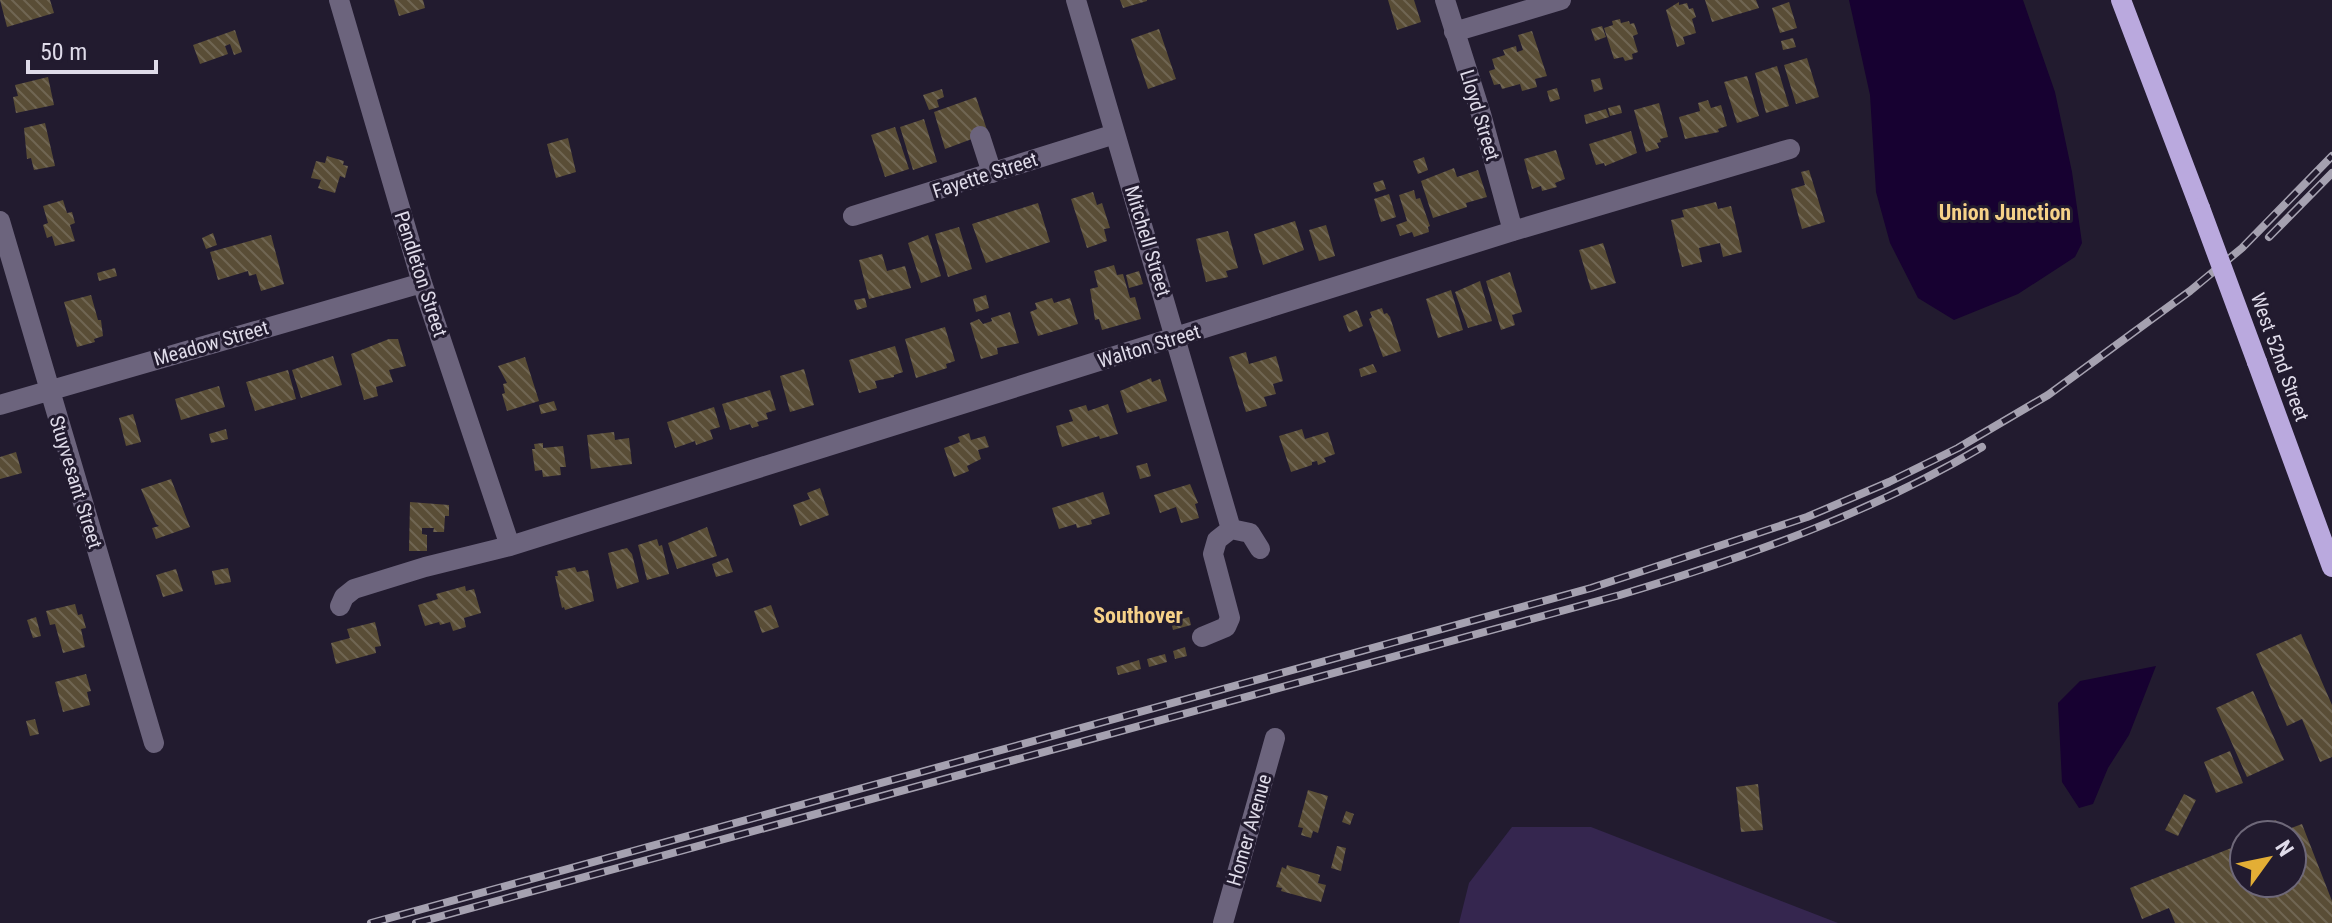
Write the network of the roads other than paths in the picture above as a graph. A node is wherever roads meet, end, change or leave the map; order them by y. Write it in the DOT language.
graph roads {
  1 [pos="339,0"];
  2 [pos="1076,0"];
  3 [pos="1445,0"];
  4 [pos="1561,0"];
  5 [pos="2121,0"];
  6 [pos="1454,32"];
  7 [pos="1115,134"];
  8 [pos="980,136"];
  9 [pos="1790,149"];
  10 [pos="992,173"];
  11 [pos="853,216"];
  12 [pos="0,221"];
  13 [pos="1513,231"];
  14 [pos="422,283"];
  15 [pos="1176,337"];
  16 [pos="48,390"];
  17 [pos="0,405"];
  18 [pos="1231,529"];
  19 [pos="510,546"];
  20 [pos="1260,549"];
  21 [pos="2332,567"];
  22 [pos="340,606"];
  23 [pos="1202,637"];
  24 [pos="1275,738"];
  25 [pos="154,743"];
  26 [pos="1223,923"];
  1 -- 14 [label="street, Pendleton Street"];
  2 -- 7 [label="street, Mitchell Street"];
  3 -- 6 [label="street, Lloyd Street"];
  4 -- 6 [label="street"];
  5 -- 21 [label="main road, West 52nd Street, bridge"];
  6 -- 13 [label="street, Lloyd Street"];
  7 -- 10 [label="street, Fayette Street"];
  7 -- 15 [label="street, Mitchell Street"];
  8 -- 10 [label="street"];
  9 -- 13 [label="street, Walton Street"];
  10 -- 11 [label="street, Fayette Street"];
  12 -- 16 [label="street, Stuyvesant Street"];
  13 -- 15 [label="street, Walton Street"];
  14 -- 16 [label="street, Meadow Street"];
  14 -- 19 [label="street, Pendleton Street"];
  15 -- 18 [label="street, Mitchell Street"];
  15 -- 19 [label="street, Walton Street"];
  16 -- 17 [label="street, Meadow Street"];
  16 -- 25 [label="street, Stuyvesant Street"];
  18 -- 20 [label="street"];
  18 -- 23 [label="street"];
  19 -- 22 [label="street, Walton Street"];
  24 -- 26 [label="street, Homer Avenue"];
}
